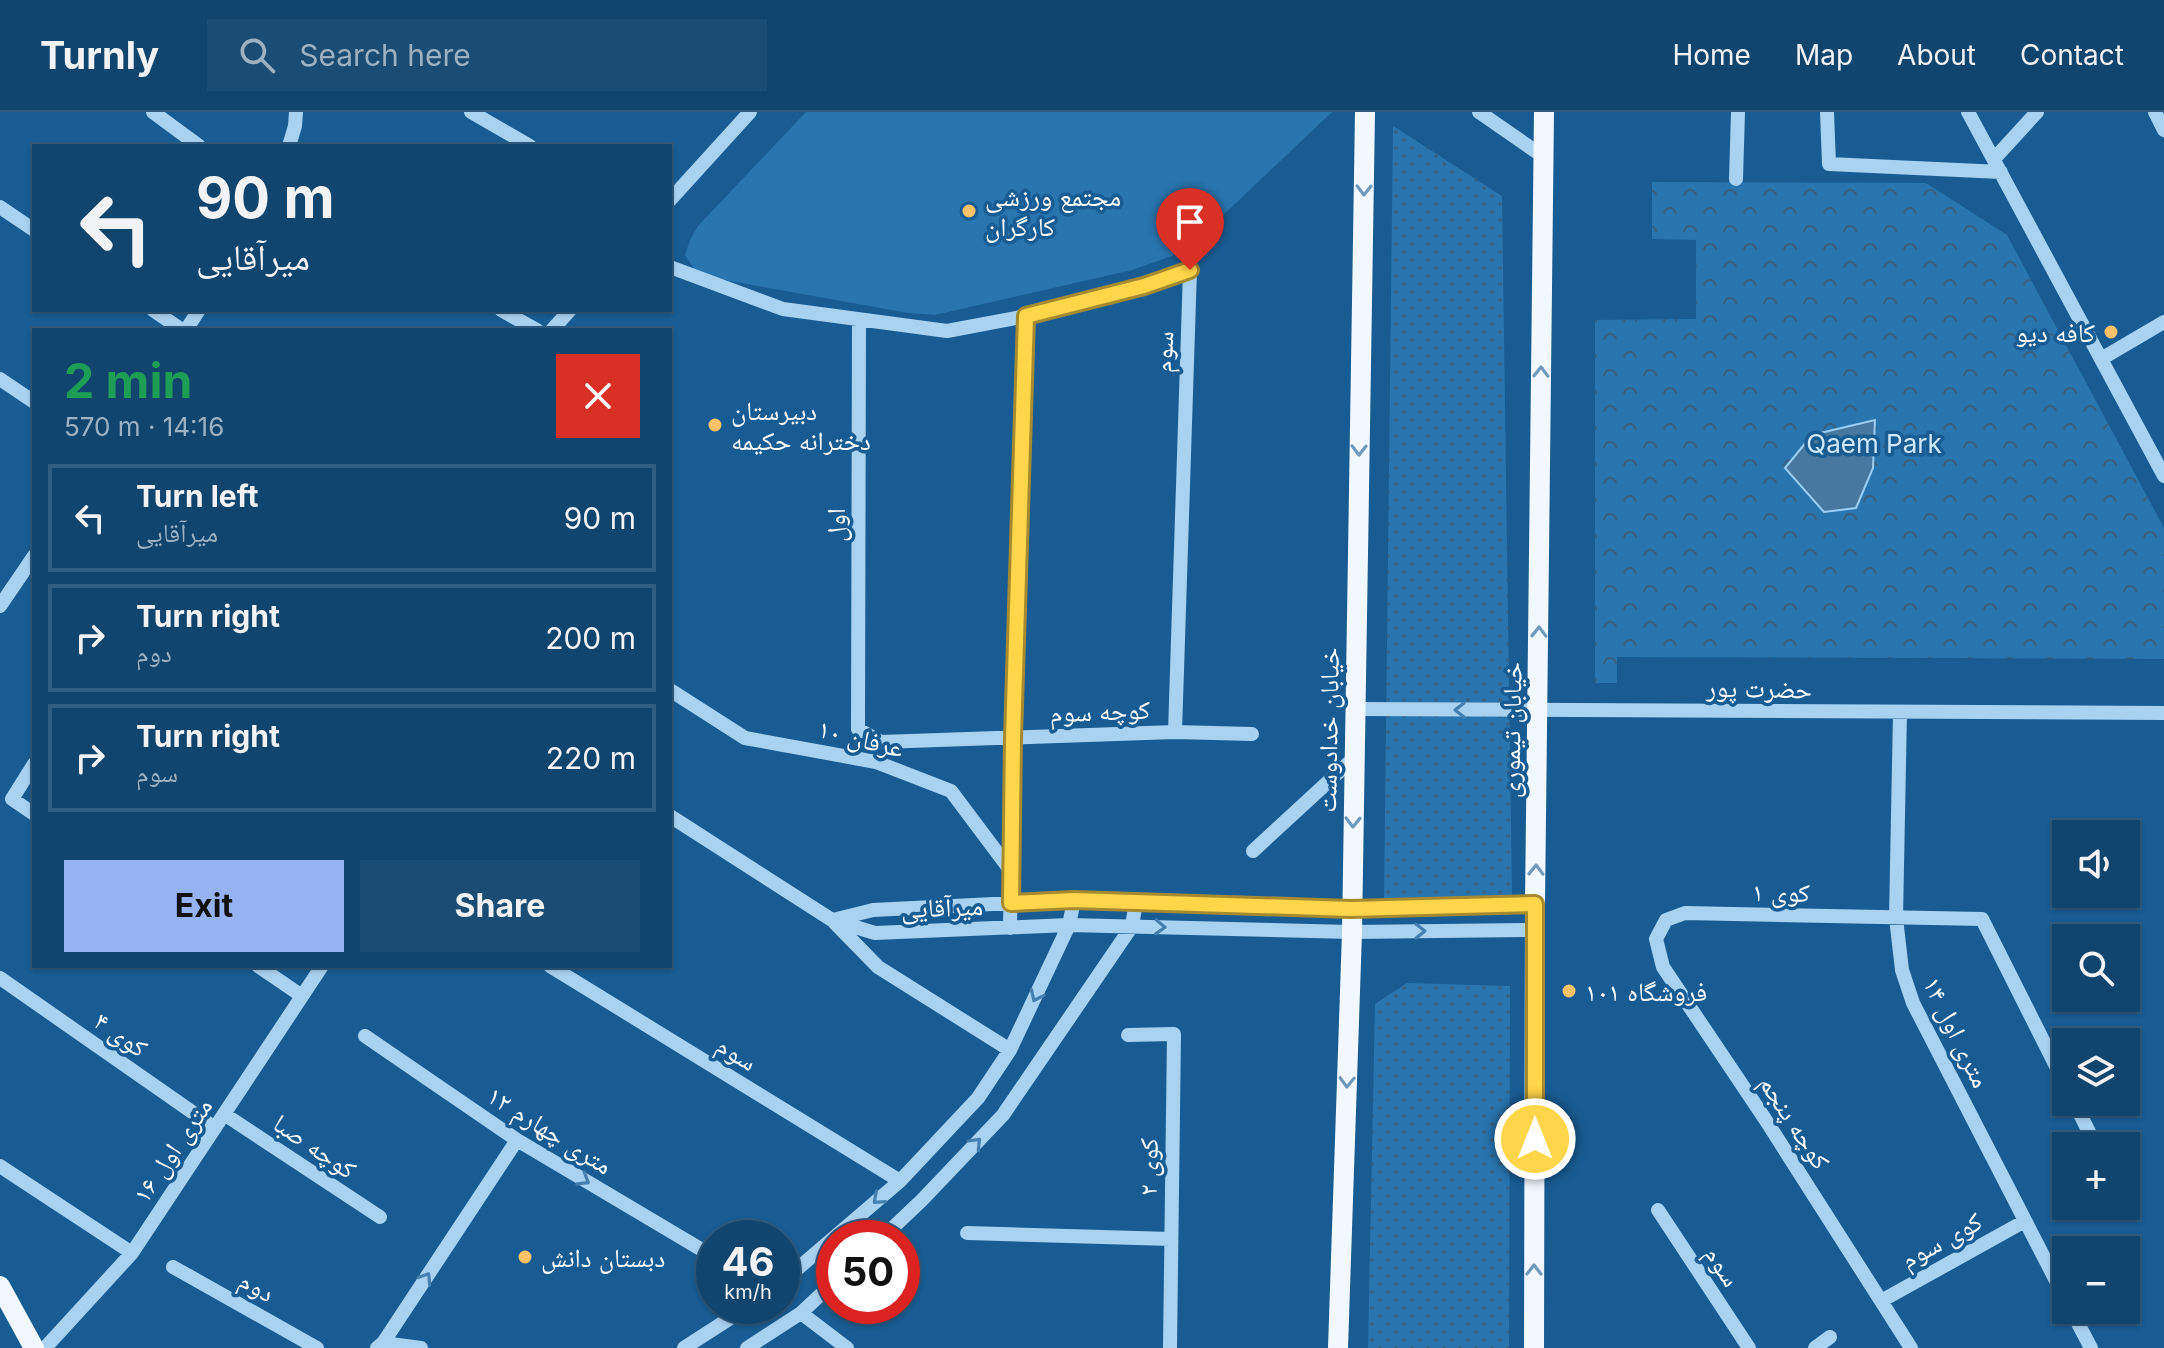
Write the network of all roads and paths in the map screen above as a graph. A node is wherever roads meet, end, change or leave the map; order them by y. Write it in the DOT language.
graph roads {
  1 [pos="153,112"];
  2 [pos="296,112"];
  3 [pos="471,112"];
  4 [pos="750,112"];
  5 [pos="1365,112"];
  6 [pos="1479,112"];
  7 [pos="1544,112"];
  8 [pos="1738,112"];
  9 [pos="1827,112"];
  10 [pos="1968,112"];
  11 [pos="2037,112"];
  12 [pos="2155,112"];
  13 [pos="2164,130"];
  14 [pos="196,144"];
  15 [pos="290,144"];
  16 [pos="527,144"];
  17 [pos="1544,157"];
  18 [pos="1998,166"];
  19 [pos="1736,179"];
  20 [pos="672,198"];
  21 [pos="0,207"];
  22 [pos="32,229"];
  23 [pos="672,268"];
  24 [pos="156,312"];
  25 [pos="505,312"];
  26 [pos="568,312"];
  27 [pos="1026,316"];
  28 [pos="859,321"];
  29 [pos="2164,322"];
  30 [pos="181,328"];
  31 [pos="533,328"];
  32 [pos="554,328"];
  33 [pos="2101,359"];
  34 [pos="0,379"];
  35 [pos="32,401"];
  36 [pos="2164,476"];
  37 [pos="32,559"];
  38 [pos="0,605"];
  39 [pos="672,691"];
  40 [pos="1354,709"];
  41 [pos="1538,710"];
  42 [pos="1900,713"];
  43 [pos="2164,713"];
  44 [pos="858,729"];
  45 [pos="1175,732"];
  46 [pos="1252,734"];
  47 [pos="1013,738"];
  48 [pos="1354,758"];
  49 [pos="32,767"];
  50 [pos="32,813"];
  51 [pos="672,817"];
  52 [pos="1253,851"];
  53 [pos="1012,871"];
  54 [pos="1074,900"];
  55 [pos="1136,902"];
  56 [pos="1011,903"];
  57 [pos="1535,904"];
  58 [pos="1351,909"];
  59 [pos="1896,918"];
  60 [pos="832,920"];
  61 [pos="1666,920"];
  62 [pos="1069,925"];
  63 [pos="1132,926"];
  64 [pos="1010,928"];
  65 [pos="1535,930"];
  66 [pos="1352,932"];
  67 [pos="261,968"];
  68 [pos="321,968"];
  69 [pos="553,968"];
  70 [pos="0,978"];
  71 [pos="302,996"];
  72 [pos="1128,1035"];
  73 [pos="365,1036"];
  74 [pos="1010,1050"];
  75 [pos="2052,1058"];
  76 [pos="224,1114"];
  77 [pos="215,1128"];
  78 [pos="517,1140"];
  79 [pos="0,1166"];
  80 [pos="900,1181"];
  81 [pos="1658,1210"];
  82 [pos="380,1217"];
  83 [pos="901,1220"];
  84 [pos="2025,1221"];
  85 [pos="967,1233"];
  86 [pos="1171,1239"];
  87 [pos="696,1246"];
  88 [pos="132,1253"];
  89 [pos="173,1267"];
  90 [pos="800,1267"];
  91 [pos="2052,1273"];
  92 [pos="0,1286"];
  93 [pos="816,1299"];
  94 [pos="1881,1301"];
  95 [pos="801,1313"];
  96 [pos="721,1324"];
  97 [pos="2078,1324"];
  98 [pos="1830,1337"];
  99 [pos="380,1346"];
  100 [pos="34,1348"];
  101 [pos="45,1348"];
  102 [pos="317,1348"];
  103 [pos="421,1348"];
  104 [pos="684,1348"];
  105 [pos="747,1348"];
  106 [pos="847,1348"];
  107 [pos="1170,1348"];
  108 [pos="1338,1348"];
  109 [pos="1534,1348"];
  110 [pos="1749,1348"];
  111 [pos="1815,1348"];
  112 [pos="1911,1348"];
  113 [pos="2091,1348"];
  1 -- 14 [label="street"];
  2 -- 15 [label="street"];
  3 -- 16 [label="street"];
  4 -- 20 [label="street"];
  5 -- 40 [label="main road, خیابان خدادوست, one-way"];
  6 -- 17 [label="street"];
  7 -- 17 [label="main road, خیابان تیموری"];
  8 -- 19 [label="street"];
  9 -- 18 [label="street"];
  10 -- 18 [label="street"];
  11 -- 18 [label="street"];
  12 -- 13 [label="street"];
  41 -- 17 [label="main road, خیابان تیموری, one-way"];
  18 -- 33 [label="street"];
  21 -- 22 [label="street"];
  23 -- 28 [label="street, سوم"];
  24 -- 30 [label="street"];
  25 -- 31 [label="street"];
  26 -- 32 [label="street"];
  27 -- 28 [label="street, سوم"];
  27 -- 45 [label="street, سوم"];
  27 -- 47 [label="street"];
  28 -- 44 [label="street, اول"];
  29 -- 33 [label="street"];
  33 -- 36 [label="street"];
  34 -- 35 [label="street"];
  37 -- 38 [label="street"];
  39 -- 53 [label="street, عرفان ۱۰"];
  41 -- 40 [label="street, حضرت پور, one-way"];
  40 -- 48 [label="main road, خیابان خدادوست"];
  41 -- 42 [label="street, حضرت پور"];
  57 -- 41 [label="main road, خیابان تیموری, one-way"];
  42 -- 43 [label="street, حضرت پور"];
  42 -- 59 [label="street, ۱۴ متری اول"];
  44 -- 47 [label="street, کوچه سوم"];
  45 -- 46 [label="street, کوچه سوم"];
  45 -- 47 [label="street, کوچه سوم"];
  47 -- 53 [label="street"];
  48 -- 52 [label="street"];
  48 -- 58 [label="main road, خیابان خدادوست, one-way"];
  49 -- 50 [label="street"];
  51 -- 60 [label="street, میرآقایی"];
  53 -- 56 [label="street"];
  54 -- 55 [label="street, میرآقایی"];
  54 -- 56 [label="street, میرآقایی"];
  54 -- 62 [label="street"];
  55 -- 58 [label="street, میرآقایی"];
  55 -- 63 [label="street"];
  56 -- 60 [label="street, میرآقایی"];
  56 -- 64 [label="street"];
  57 -- 58 [label="street, میرآقایی"];
  57 -- 65 [label="main road, خیابان تیموری"];
  58 -- 66 [label="main road, خیابان خدادوست"];
  59 -- 61 [label="street, کوی ۱"];
  59 -- 75 [label="street, کوی ۱"];
  59 -- 84 [label="street, ۱۴ متری اول"];
  60 -- 64 [label="street, میرآقایی"];
  60 -- 74 [label="street"];
  61 -- 94 [label="street, کوچه پنجم"];
  62 -- 63 [label="street, میرآقایی"];
  62 -- 64 [label="street, میرآقایی"];
  62 -- 74 [label="street, one-way"];
  63 -- 66 [label="street, میرآقایی, one-way"];
  83 -- 63 [label="street, one-way"];
  66 -- 65 [label="street, میرآقایی, one-way"];
  109 -- 65 [label="main road, خیابان تیموری, one-way"];
  66 -- 108 [label="main road, خیابان خدادوست, one-way"];
  67 -- 71 [label="street"];
  68 -- 71 [label="street, ۱۶ متری اول"];
  69 -- 80 [label="street, سوم"];
  70 -- 77 [label="street, کوی ۴"];
  71 -- 76 [label="street, ۱۶ متری اول"];
  72 -- 86 [label="street, کوی ۲"];
  73 -- 78 [label="street, ۱۲ متری چهارم"];
  74 -- 80 [label="street"];
  76 -- 77 [label="street, ۱۶ متری اول"];
  76 -- 82 [label="street, کوچه صبا"];
  77 -- 88 [label="street, ۱۶ متری اول"];
  78 -- 87 [label="street, ۱۲ متری چهارم, one-way"];
  99 -- 78 [label="street, one-way"];
  79 -- 88 [label="street"];
  80 -- 90 [label="street, one-way"];
  81 -- 110 [label="street, سوم"];
  84 -- 91 [label="street, ۱۴ متری اول"];
  84 -- 94 [label="street, کوی سوم"];
  85 -- 86 [label="street"];
  86 -- 107 [label="street, کوی ۲"];
  88 -- 101 [label="street, ۱۶ متری اول"];
  89 -- 102 [label="street, دوم"];
  92 -- 100 [label="main road"];
  93 -- 95 [label="street"];
  94 -- 112 [label="street, کوچه پنجم"];
  95 -- 105 [label="street"];
  95 -- 106 [label="street"];
  96 -- 104 [label="street"];
  97 -- 113 [label="street"];
  98 -- 111 [label="street"];
  99 -- 103 [label="street"];
}
